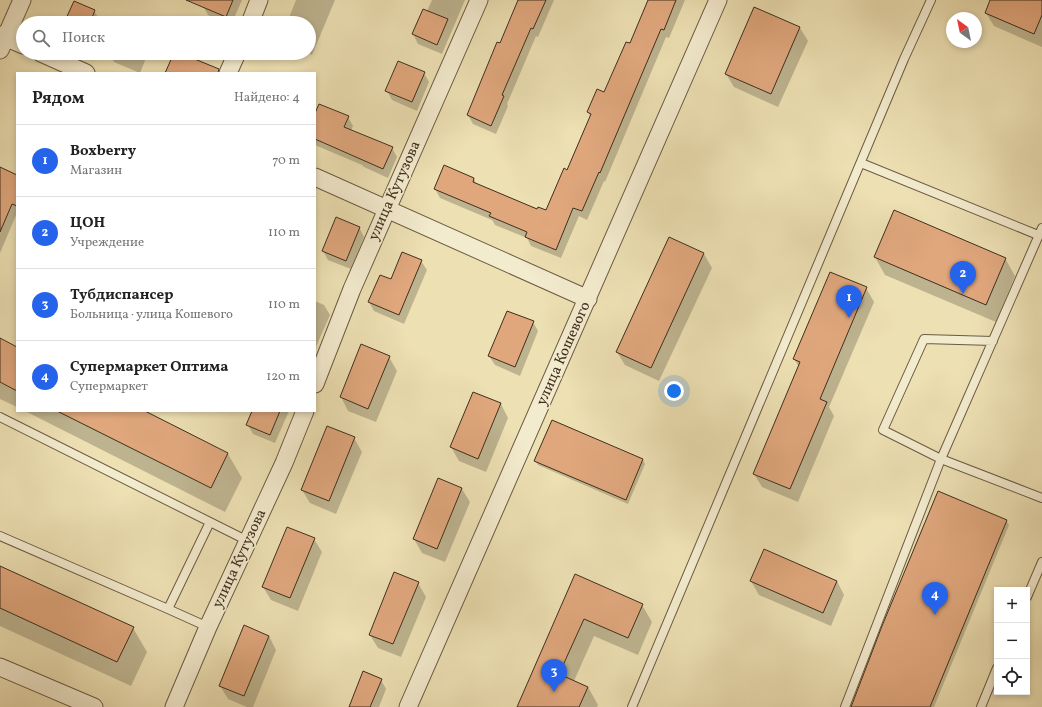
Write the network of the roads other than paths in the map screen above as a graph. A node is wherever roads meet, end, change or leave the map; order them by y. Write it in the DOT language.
graph roads {
  1 [pos="22,0"];
  2 [pos="259,0"];
  3 [pos="479,0"];
  4 [pos="718,0"];
  5 [pos="931,0"];
  6 [pos="253,16"];
  7 [pos="2,40"];
  8 [pos="16,43"];
  9 [pos="57,60"];
  10 [pos="233,60"];
  11 [pos="84,72"];
  12 [pos="228,72"];
  13 [pos="861,163"];
  14 [pos="316,177"];
  15 [pos="386,209"];
  16 [pos="1040,232"];
  17 [pos="588,299"];
  18 [pos="993,341"];
  19 [pos="316,381"];
  20 [pos="305,412"];
  21 [pos="0,417"];
  22 [pos="941,459"];
  23 [pos="1042,498"];
  24 [pos="210,522"];
  25 [pos="0,536"];
  26 [pos="248,541"];
  27 [pos="1042,562"];
  28 [pos="1030,590"];
  29 [pos="168,609"];
  30 [pos="208,628"];
  31 [pos="0,667"];
  32 [pos="994,675"];
  33 [pos="94,707"];
  34 [pos="174,707"];
  35 [pos="408,707"];
  36 [pos="632,707"];
  37 [pos="845,707"];
  38 [pos="981,707"];
  1 -- 7 [label="street"];
  2 -- 6 [label="street"];
  3 -- 15 [label="street, улица Кутузова"];
  4 -- 17 [label="street, улица Кошевого"];
  5 -- 13 [label="lane"];
  7 -- 8 [label="street"];
  9 -- 11 [label="street"];
  10 -- 12 [label="street"];
  13 -- 16 [label="lane"];
  13 -- 36 [label="lane"];
  14 -- 15 [label="street"];
  15 -- 17 [label="street"];
  15 -- 19 [label="street, улица Кутузова"];
  16 -- 18 [label="lane"];
  17 -- 35 [label="street, улица Кошевого"];
  18 -- 22 [label="lane"];
  18 -- 22 [label="lane"];
  20 -- 26 [label="street, улица Кутузова"];
  21 -- 24 [label="lane"];
  22 -- 23 [label="lane"];
  22 -- 37 [label="lane"];
  24 -- 26 [label="lane"];
  24 -- 29 [label="lane"];
  25 -- 29 [label="lane"];
  26 -- 30 [label="street, улица Кутузова"];
  27 -- 28 [label="lane"];
  29 -- 30 [label="lane"];
  30 -- 34 [label="street, улица Кутузова"];
  31 -- 33 [label="street"];
  32 -- 38 [label="lane"];
}
